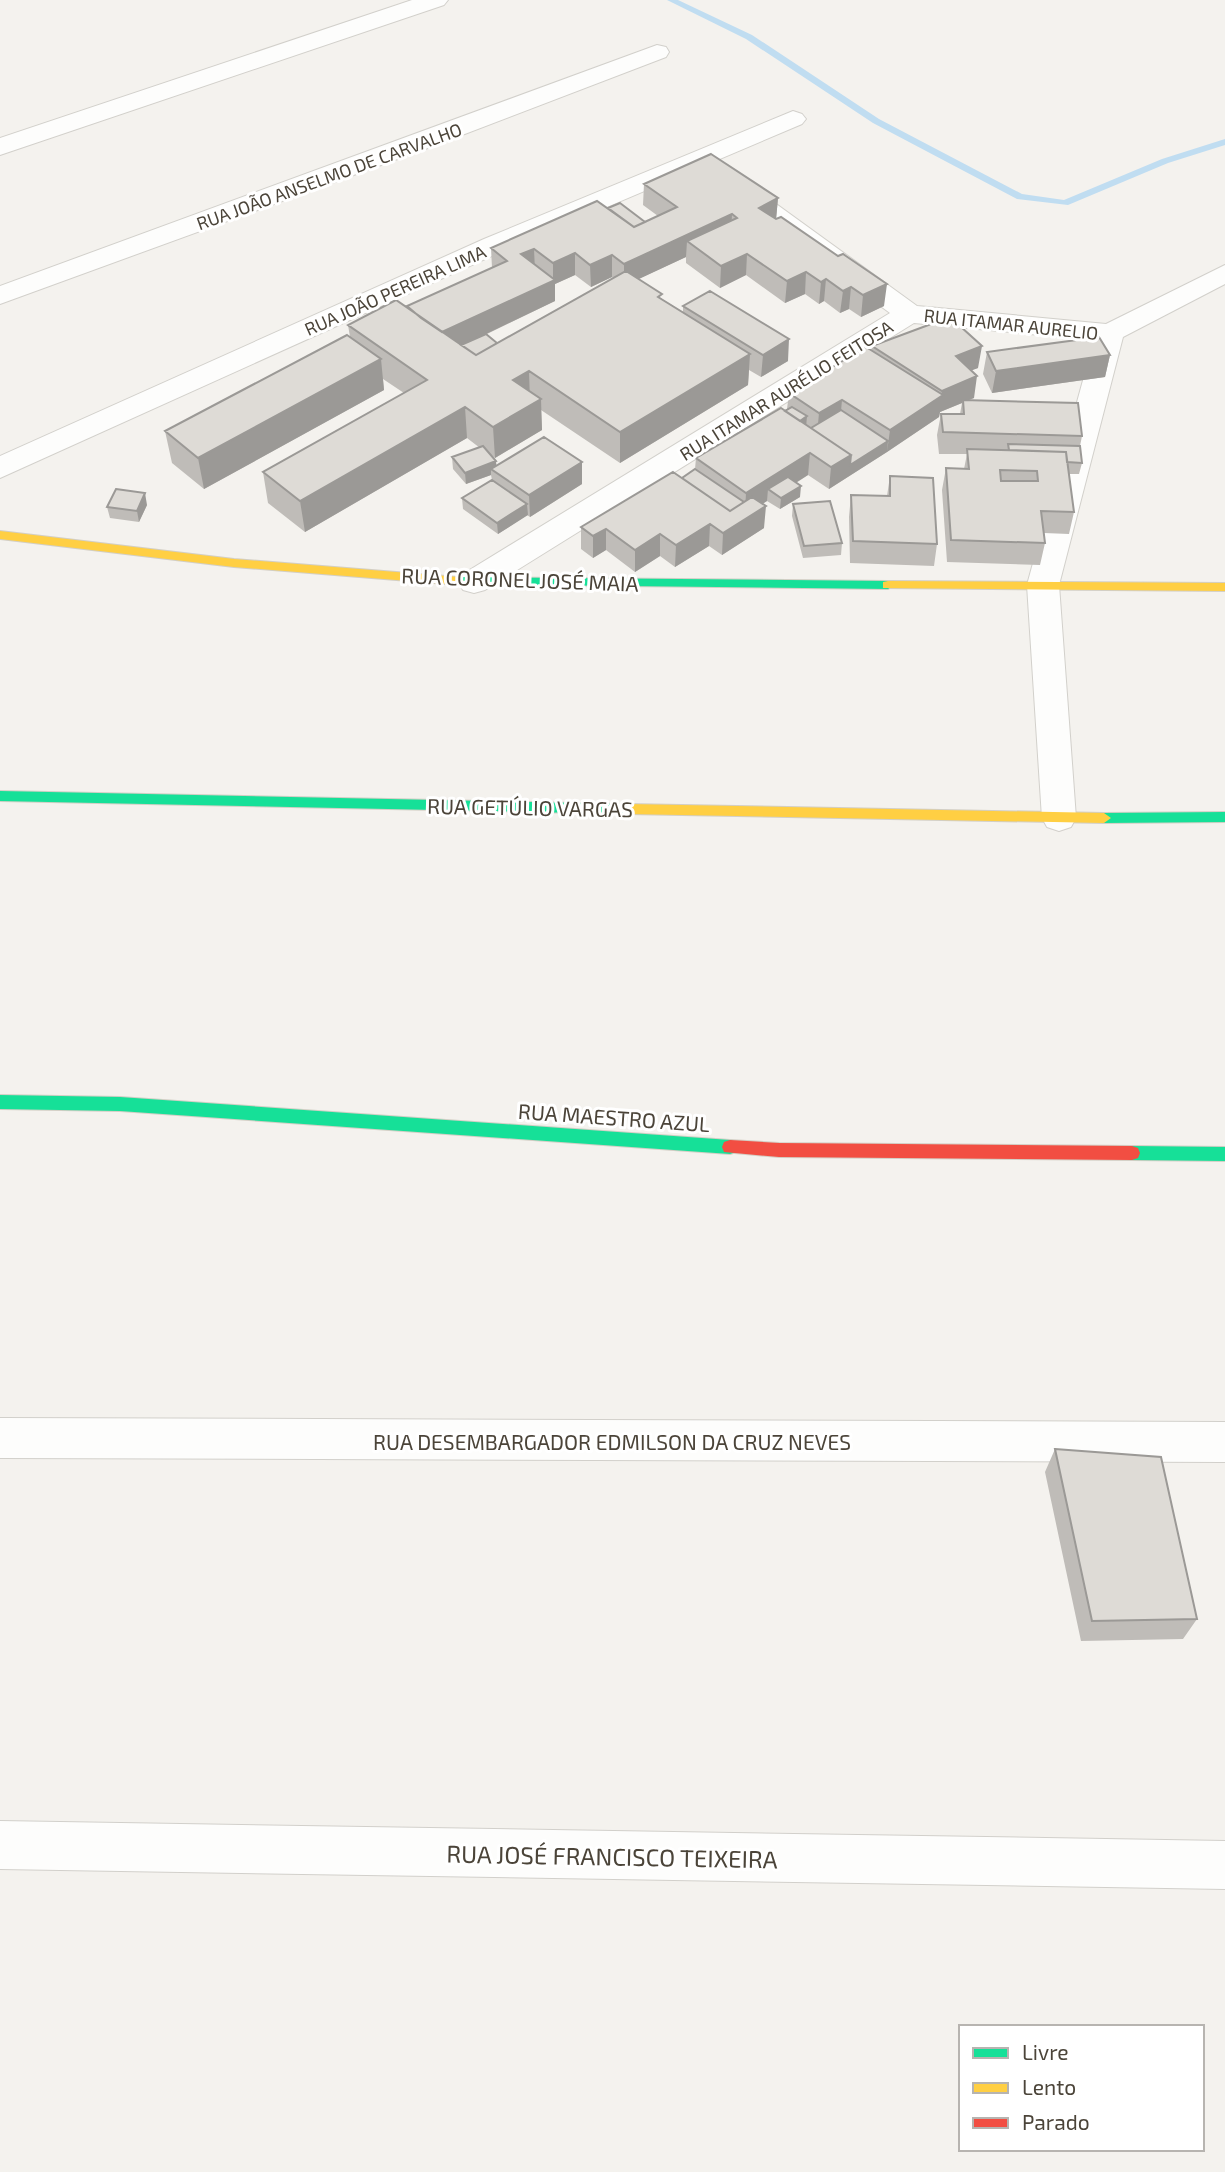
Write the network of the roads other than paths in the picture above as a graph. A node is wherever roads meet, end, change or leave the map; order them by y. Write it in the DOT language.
graph roads {
  1 [pos="436,0"];
  2 [pos="657,52"];
  3 [pos="793,119"];
  4 [pos="0,147"];
  5 [pos="695,158"];
  6 [pos="1225,273"];
  7 [pos="0,296"];
  8 [pos="909,314"];
  9 [pos="1110,333"];
  10 [pos="0,468"];
  11 [pos="0,535"];
  12 [pos="474,582"];
  13 [pos="1043,585"];
  14 [pos="1225,587"];
  15 [pos="0,796"];
  16 [pos="1225,817"];
  17 [pos="1059,818"];
  18 [pos="0,1102"];
  19 [pos="1225,1154"];
  20 [pos="0,1438"];
  21 [pos="1225,1442"];
  22 [pos="0,1845"];
  23 [pos="1225,1865"];
  1 -- 4 [label="street"];
  2 -- 7 [label="street, RUA JOÃO ANSELMO DE CARVALHO"];
  3 -- 5 [label="street, RUA JOÃO PEREIRA LIMA"];
  5 -- 8 [label="street, RUA ITAMAR AURÉLIO FEITOSA"];
  5 -- 10 [label="street, RUA JOÃO PEREIRA LIMA"];
  6 -- 9 [label="street, RUA ITAMAR AURELIO"];
  8 -- 9 [label="street, RUA ITAMAR AURELIO"];
  8 -- 12 [label="street, RUA ITAMAR AURÉLIO FEITOSA"];
  9 -- 13 [label="street"];
  11 -- 12 [label="street, RUA CORONEL JOSÉ MAIA"];
  12 -- 13 [label="street, RUA CORONEL JOSÉ MAIA"];
  13 -- 14 [label="street, RUA CORONEL JOSÉ MAIA"];
  13 -- 17 [label="street"];
  15 -- 17 [label="street, RUA GETÚLIO VARGAS"];
  16 -- 17 [label="street, RUA GETÚLIO VARGAS"];
  18 -- 19 [label="street, RUA MAESTRO AZUL"];
  20 -- 21 [label="street, RUA DESEMBARGADOR EDMILSON DA CRUZ NEVES"];
  22 -- 23 [label="street, RUA JOSÉ FRANCISCO TEIXEIRA"];
}
